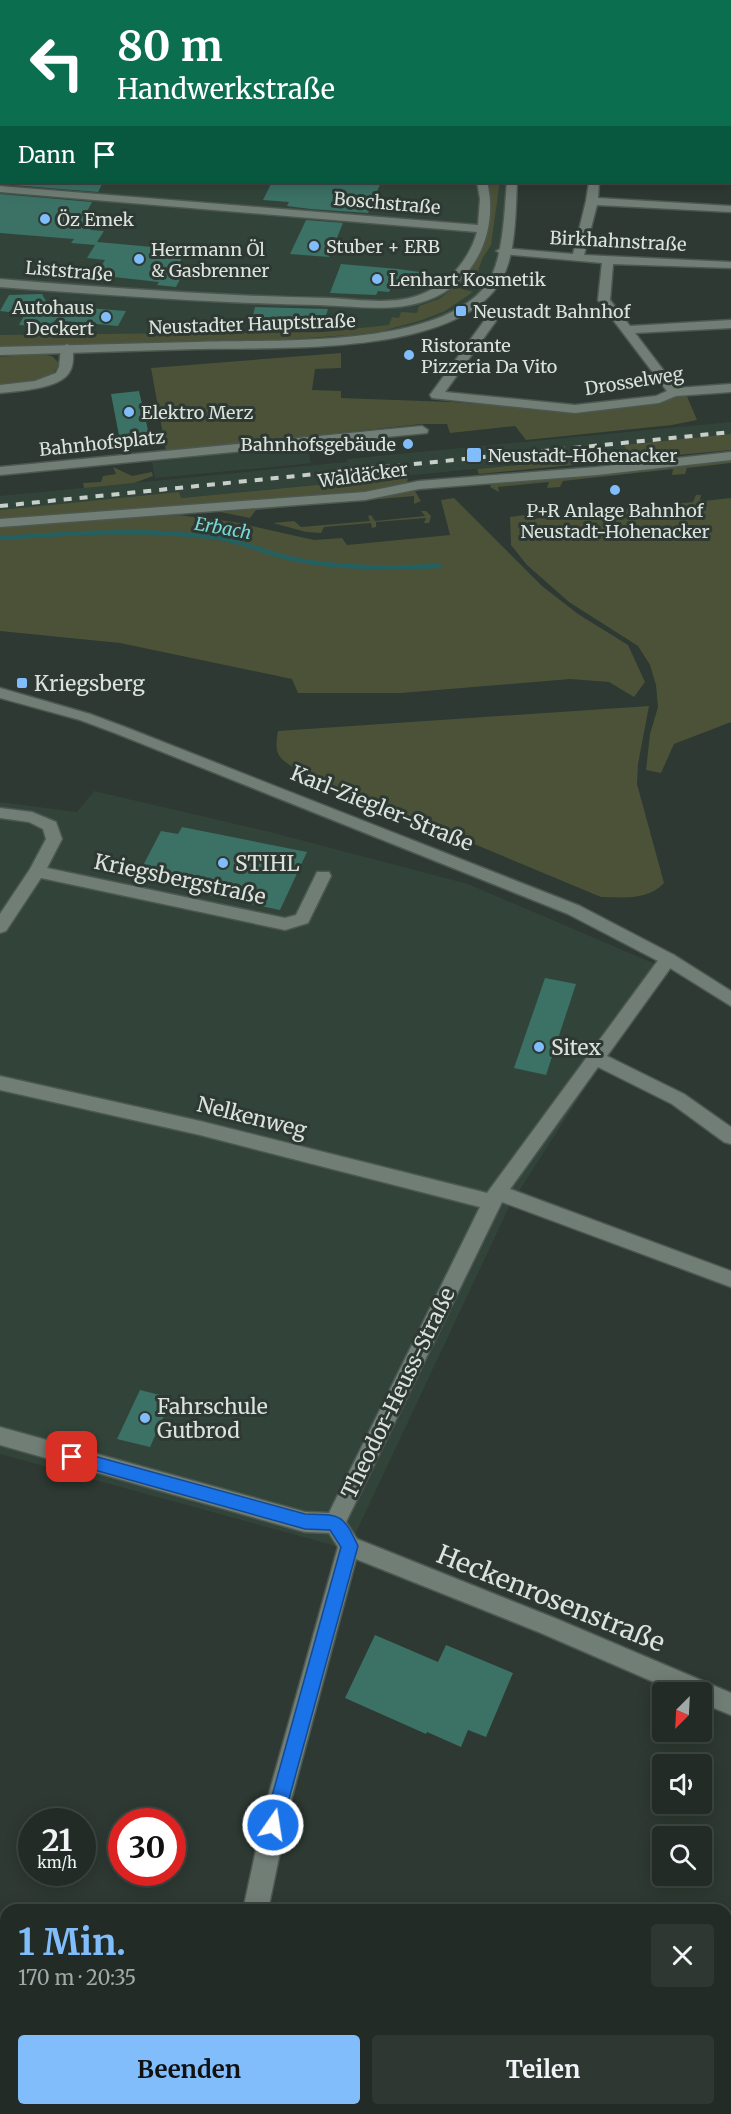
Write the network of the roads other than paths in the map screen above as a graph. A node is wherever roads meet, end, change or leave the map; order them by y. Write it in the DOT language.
graph roads {
  1 [pos="482,183"];
  2 [pos="512,183"];
  3 [pos="594,183"];
  4 [pos="0,189"];
  5 [pos="592,201"];
  6 [pos="731,209"];
  7 [pos="483,230"];
  8 [pos="502,251"];
  9 [pos="578,257"];
  10 [pos="608,260"];
  11 [pos="731,265"];
  12 [pos="0,283"];
  13 [pos="475,304"];
  14 [pos="731,324"];
  15 [pos="627,330"];
  16 [pos="68,348"];
  17 [pos="0,351"];
  18 [pos="731,388"];
  19 [pos="0,389"];
  20 [pos="674,392"];
  21 [pos="422,430"];
  22 [pos="731,456"];
  23 [pos="0,471"];
  24 [pos="0,524"];
  25 [pos="0,693"];
  26 [pos="0,813"];
  27 [pos="37,871"];
  28 [pos="323,876"];
  29 [pos="0,927"];
  30 [pos="668,960"];
  31 [pos="731,1000"];
  32 [pos="596,1058"];
  33 [pos="0,1083"];
  34 [pos="731,1137"];
  35 [pos="494,1197"];
  36 [pos="731,1279"];
  37 [pos="0,1436"];
  38 [pos="335,1522"];
  39 [pos="349,1546"];
  40 [pos="731,1704"];
  41 [pos="256,1904"];
  1 -- 7 [label="street, Liststraße"];
  2 -- 8 [label="street, Neustadter Hauptstraße"];
  3 -- 5 [label="street"];
  4 -- 7 [label="street, Boschstraße"];
  5 -- 6 [label="street"];
  5 -- 9 [label="street"];
  7 -- 12 [label="street, Liststraße"];
  8 -- 9 [label="street, Birkhahnstraße"];
  8 -- 13 [label="street, Neustadter Hauptstraße"];
  9 -- 10 [label="street, Birkhahnstraße"];
  10 -- 11 [label="street, Birkhahnstraße"];
  10 -- 15 [label="street"];
  13 -- 16 [label="street, Neustadter Hauptstraße"];
  13 -- 20 [label="street, Drosselweg"];
  14 -- 15 [label="street"];
  15 -- 20 [label="street"];
  16 -- 17 [label="street, Neustadter Hauptstraße"];
  16 -- 19 [label="street"];
  18 -- 20 [label="street, Drosselweg"];
  21 -- 23 [label="street, Bahnhofsplatz"];
  22 -- 24 [label="street, Waldäcker"];
  25 -- 30 [label="street, Karl-Ziegler-Straße"];
  26 -- 27 [label="street"];
  27 -- 28 [label="street, Kriegsbergstraße"];
  27 -- 29 [label="street"];
  30 -- 31 [label="street, Karl-Ziegler-Straße"];
  30 -- 32 [label="street, Theodor-Heuss-Straße"];
  32 -- 34 [label="street"];
  32 -- 35 [label="street, Theodor-Heuss-Straße"];
  33 -- 35 [label="street, Nelkenweg"];
  35 -- 36 [label="street, Nelkenweg"];
  35 -- 38 [label="street, Theodor-Heuss-Straße"];
  37 -- 38 [label="street"];
  38 -- 39 [label="street, Theodor-Heuss-Straße"];
  39 -- 40 [label="street, Heckenrosenstraße"];
  39 -- 41 [label="street"];
}
